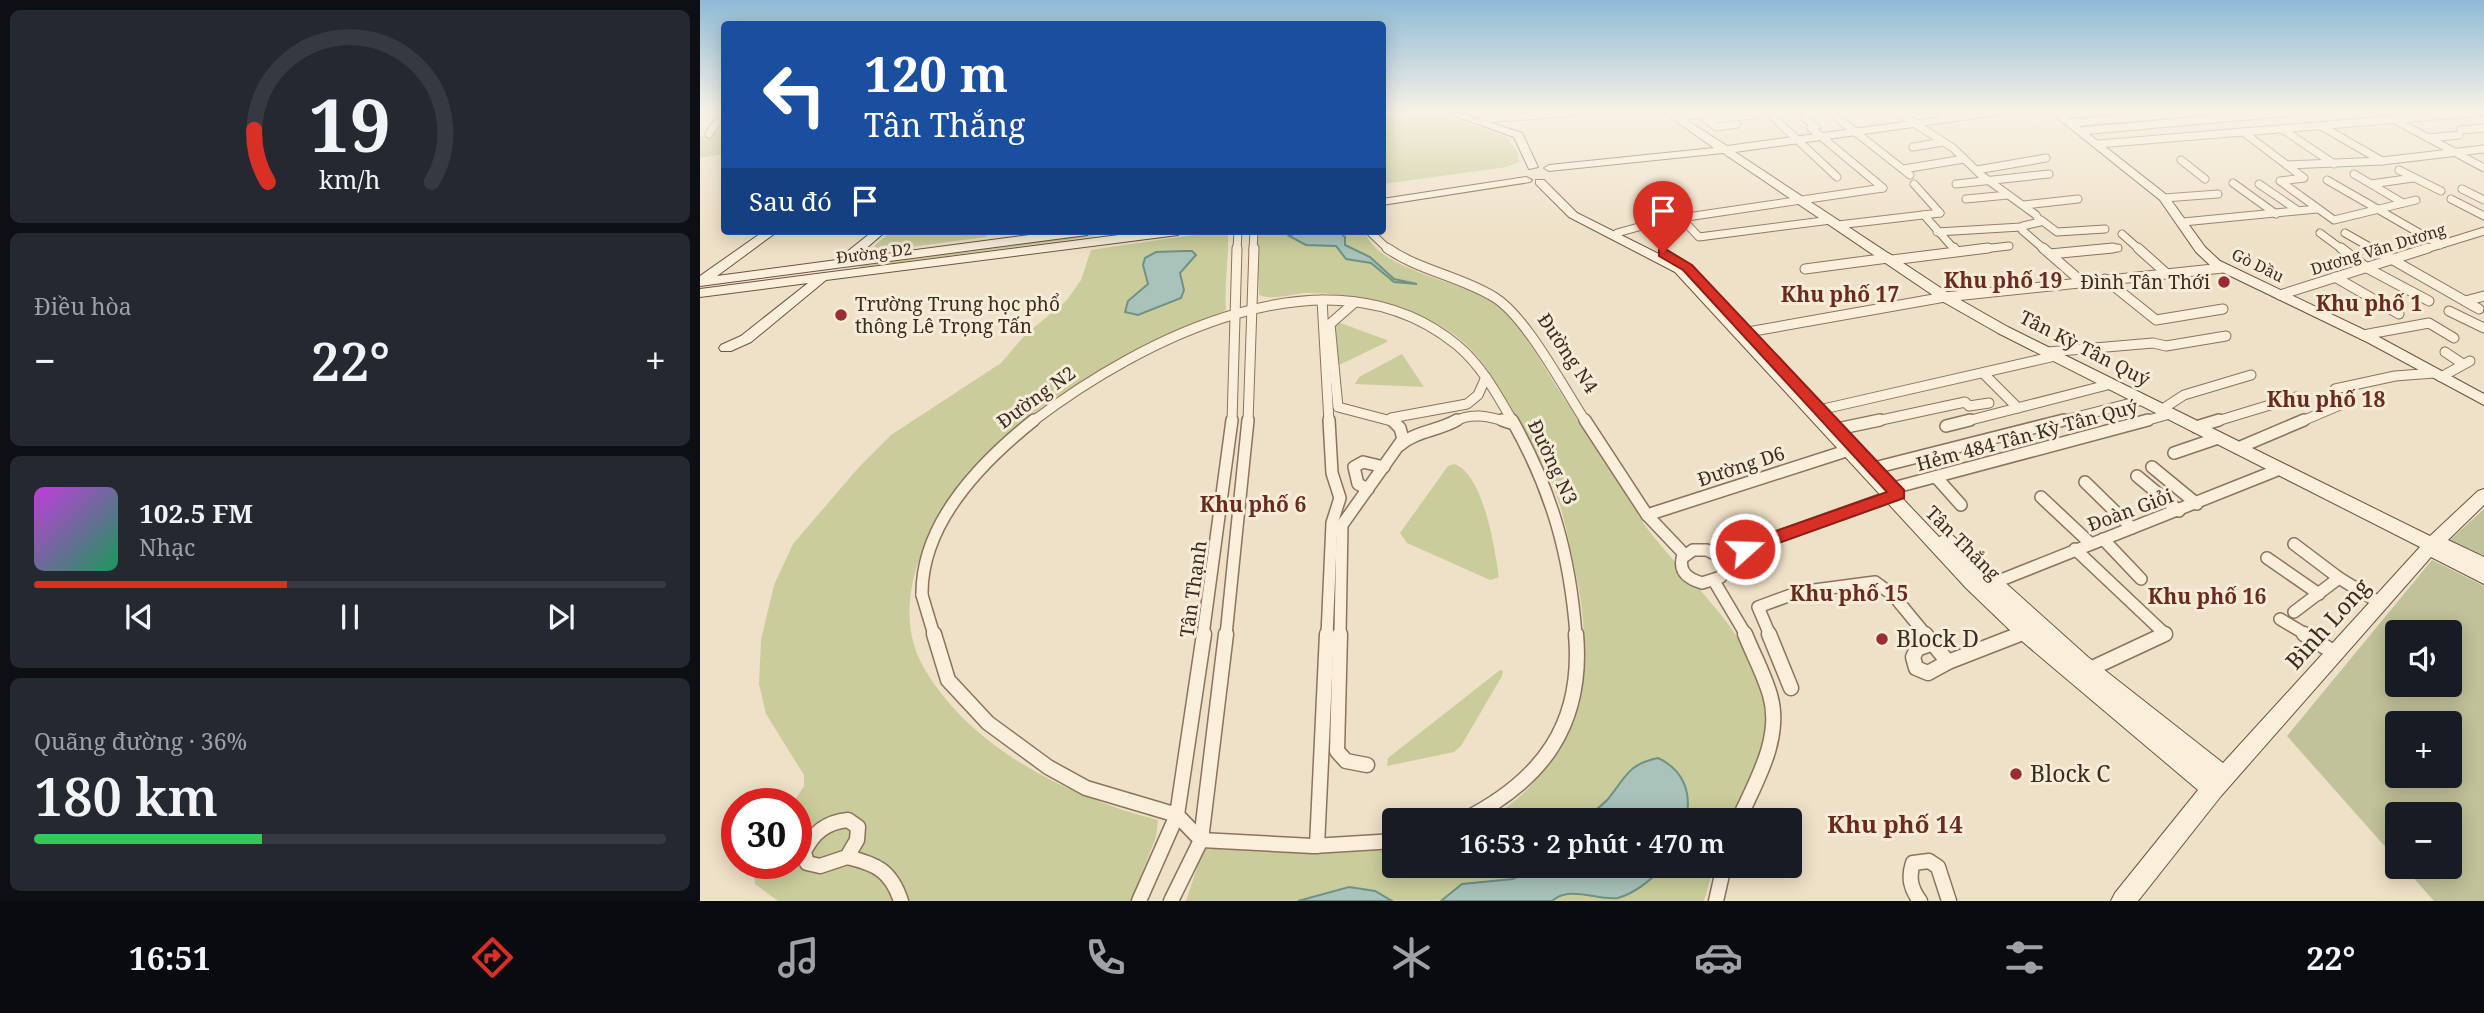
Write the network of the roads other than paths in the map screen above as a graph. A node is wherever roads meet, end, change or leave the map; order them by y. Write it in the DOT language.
graph roads {
  1 [pos="1528,154"];
  2 [pos="1532,154"];
  3 [pos="1673,154"];
  4 [pos="1710,154"];
  5 [pos="1731,154"];
  6 [pos="1810,154"];
  7 [pos="1843,154"];
  8 [pos="1882,154"];
  9 [pos="1958,154"];
  10 [pos="2110,154"];
  11 [pos="2272,154"];
  12 [pos="2319,154"];
  13 [pos="2370,154"];
  14 [pos="2446,154"];
  15 [pos="2458,154"];
  16 [pos="2046,158"];
  17 [pos="1964,159"];
  18 [pos="2181,160"];
  19 [pos="2382,161"];
  20 [pos="2334,164"];
  21 [pos="2287,165"];
  22 [pos="2484,168"];
  23 [pos="1977,170"];
  24 [pos="2399,170"];
  25 [pos="1539,174"];
  26 [pos="2049,174"];
  27 [pos="2354,174"];
  28 [pos="1909,176"];
  29 [pos="2414,178"];
  30 [pos="2205,179"];
  31 [pos="2326,180"];
  32 [pos="1989,182"];
  33 [pos="2233,183"];
  34 [pos="1956,184"];
  35 [pos="2259,184"];
  36 [pos="2371,184"];
  37 [pos="2462,189"];
  38 [pos="2441,191"];
  39 [pos="1386,192"];
  40 [pos="1855,192"];
  41 [pos="2218,194"];
  42 [pos="2008,195"];
  43 [pos="2164,198"];
  44 [pos="1966,199"];
  45 [pos="2078,199"];
  46 [pos="2451,199"];
  47 [pos="2416,200"];
  48 [pos="2484,200"];
  49 [pos="1386,201"];
  50 [pos="1805,201"];
  51 [pos="2403,203"];
  52 [pos="2024,205"];
  53 [pos="2317,209"];
  54 [pos="2375,209"];
  55 [pos="2297,210"];
  56 [pos="2276,214"];
  57 [pos="1924,215"];
  58 [pos="2484,215"];
  59 [pos="1681,218"];
  60 [pos="2041,220"];
  61 [pos="2183,222"];
  62 [pos="1835,223"];
  63 [pos="2021,228"];
  64 [pos="2105,229"];
  65 [pos="1937,232"];
  66 [pos="1617,233"];
  67 [pos="2320,233"];
  68 [pos="2345,233"];
  69 [pos="2482,233"];
  70 [pos="2122,234"];
  71 [pos="755,235"];
  72 [pos="766,235"];
  73 [pos="875,235"];
  74 [pos="1056,235"];
  75 [pos="1147,235"];
  76 [pos="1238,235"];
  77 [pos="1254,235"];
  78 [pos="1372,235"];
  79 [pos="2440,245"];
  80 [pos="2009,246"];
  81 [pos="2118,248"];
  82 [pos="1956,251"];
  83 [pos="2050,254"];
  84 [pos="1890,259"];
  85 [pos="2389,261"];
  86 [pos="841,263"];
  87 [pos="2223,268"];
  88 [pos="2367,268"];
  89 [pos="1805,269"];
  90 [pos="2166,273"];
  91 [pos="700,274"];
  92 [pos="823,277"];
  93 [pos="2335,277"];
  94 [pos="2105,279"];
  95 [pos="700,282"];
  96 [pos="2082,282"];
  97 [pos="700,293"];
  98 [pos="2280,295"];
  99 [pos="2484,296"];
  100 [pos="1945,297"];
  101 [pos="1322,300"];
  102 [pos="2429,301"];
  103 [pos="2465,301"];
  104 [pos="1355,302"];
  105 [pos="1251,308"];
  106 [pos="2223,309"];
  107 [pos="2479,309"];
  108 [pos="2449,311"];
  109 [pos="1234,314"];
  110 [pos="2399,314"];
  111 [pos="2484,328"];
  112 [pos="1748,332"];
  113 [pos="2363,335"];
  114 [pos="2226,336"];
  115 [pos="2454,338"];
  116 [pos="726,348"];
  117 [pos="2445,352"];
  118 [pos="2051,354"];
  119 [pos="1983,373"];
  120 [pos="2251,375"];
  121 [pos="2437,375"];
  122 [pos="1486,377"];
  123 [pos="2110,384"];
  124 [pos="2334,389"];
  125 [pos="2296,397"];
  126 [pos="2483,399"];
  127 [pos="2143,400"];
  128 [pos="2347,402"];
  129 [pos="1989,403"];
  130 [pos="2018,408"];
  131 [pos="1445,410"];
  132 [pos="1819,410"];
  133 [pos="2166,412"];
  134 [pos="1451,422"];
  135 [pos="1514,424"];
  136 [pos="1946,426"];
  137 [pos="2196,427"];
  138 [pos="1837,429"];
  139 [pos="1404,431"];
  140 [pos="2218,438"];
  141 [pos="2238,449"];
  142 [pos="1850,450"];
  143 [pos="2174,453"];
  144 [pos="1384,467"];
  145 [pos="2152,467"];
  146 [pos="2280,469"];
  147 [pos="1869,470"];
  148 [pos="2137,476"];
  149 [pos="1936,477"];
  150 [pos="2085,482"];
  151 [pos="1368,489"];
  152 [pos="1891,493"];
  153 [pos="2484,495"];
  154 [pos="2041,497"];
  155 [pos="2197,504"];
  156 [pos="1961,505"];
  157 [pos="2179,511"];
  158 [pos="1647,514"];
  159 [pos="2132,528"];
  160 [pos="2103,539"];
  161 [pos="2090,543"];
  162 [pos="2294,544"];
  163 [pos="2431,545"];
  164 [pos="2075,549"];
  165 [pos="1685,555"];
  166 [pos="1721,557"];
  167 [pos="2267,558"];
  168 [pos="2484,565"];
  169 [pos="2339,578"];
  170 [pos="2484,578"];
  171 [pos="2141,579"];
  172 [pos="1714,581"];
  173 [pos="1991,583"];
  174 [pos="2319,594"];
  175 [pos="2380,603"];
  176 [pos="2294,612"];
  177 [pos="2280,620"];
  178 [pos="2024,632"];
  179 [pos="1933,643"];
  180 [pos="2336,653"];
  181 [pos="1948,662"];
  182 [pos="2088,670"];
  183 [pos="1791,688"];
  184 [pos="1367,765"];
  185 [pos="2218,783"];
  186 [pos="1485,808"];
  187 [pos="1744,808"];
  188 [pos="1177,815"];
  189 [pos="1201,840"];
  190 [pos="1382,842"];
  191 [pos="1317,846"];
  192 [pos="847,857"];
  193 [pos="1721,878"];
  194 [pos="901,901"];
  195 [pos="1139,901"];
  196 [pos="1171,901"];
  197 [pos="1716,901"];
  198 [pos="1920,901"];
  199 [pos="1949,901"];
  200 [pos="2123,901"];
  1 -- 25 [label="street, Tân Thắng"];
  2 -- 25 [label="street, Tân Thắng"];
  3 -- 25 [label="street"];
  4 -- 25 [label="street"];
  5 -- 50 [label="street, Tân Kỳ Tân Quý"];
  6 -- 40 [label="street"];
  7 -- 40 [label="street"];
  8 -- 28 [label="street"];
  9 -- 17 [label="street"];
  10 -- 43 [label="street, Gò Dầu"];
  11 -- 21 [label="street"];
  12 -- 20 [label="street"];
  13 -- 19 [label="street"];
  14 -- 19 [label="street"];
  15 -- 22 [label="street"];
  16 -- 23 [label="street"];
  17 -- 23 [label="street"];
  17 -- 28 [label="street"];
  18 -- 30 [label="street"];
  19 -- 20 [label="street"];
  20 -- 21 [label="street"];
  21 -- 53 [label="street"];
  23 -- 32 [label="street"];
  24 -- 29 [label="street"];
  25 -- 39 [label="street"];
  25 -- 49 [label="street"];
  25 -- 66 [label="street, Tân Thắng"];
  25 -- 142 [label="street, Tân Thắng"];
  26 -- 32 [label="street"];
  27 -- 36 [label="street"];
  28 -- 57 [label="street"];
  29 -- 36 [label="street"];
  29 -- 38 [label="street"];
  31 -- 54 [label="street"];
  32 -- 34 [label="street"];
  32 -- 42 [label="street"];
  33 -- 56 [label="street"];
  35 -- 55 [label="street"];
  36 -- 51 [label="street"];
  37 -- 48 [label="street"];
  40 -- 50 [label="street"];
  41 -- 43 [label="street"];
  42 -- 44 [label="street"];
  42 -- 52 [label="street"];
  43 -- 61 [label="street, Gò Dầu"];
  45 -- 52 [label="street"];
  46 -- 58 [label="street"];
  47 -- 51 [label="street"];
  50 -- 59 [label="street"];
  50 -- 62 [label="street, Tân Kỳ Tân Quý"];
  51 -- 54 [label="street"];
  52 -- 60 [label="street"];
  53 -- 54 [label="street"];
  53 -- 55 [label="street"];
  54 -- 79 [label="street"];
  55 -- 56 [label="street"];
  56 -- 61 [label="street"];
  57 -- 62 [label="street"];
  57 -- 65 [label="street"];
  59 -- 62 [label="street"];
  59 -- 66 [label="street"];
  60 -- 63 [label="street"];
  60 -- 64 [label="street"];
  61 -- 87 [label="street, Gò Dầu"];
  62 -- 84 [label="street, Tân Kỳ Tân Quý"];
  63 -- 65 [label="street"];
  63 -- 83 [label="street"];
  65 -- 82 [label="street"];
  66 -- 112 [label="street, Tân Thắng"];
  67 -- 88 [label="street"];
  68 -- 85 [label="street"];
  69 -- 79 [label="street, Dương Văn Dương"];
  70 -- 90 [label="street"];
  71 -- 91 [label="street"];
  72 -- 95 [label="street"];
  73 -- 86 [label="street"];
  74 -- 86 [label="street, Đường D2"];
  75 -- 92 [label="street, Đường D2"];
  76 -- 109 [label="street, Tân Thạnh"];
  77 -- 105 [label="street, Tân Thạnh"];
  78 -- 158 [label="street, Đường N4"];
  79 -- 85 [label="street, Dương Văn Dương"];
  80 -- 82 [label="street"];
  81 -- 83 [label="street"];
  82 -- 84 [label="street"];
  83 -- 96 [label="street"];
  84 -- 89 [label="street"];
  84 -- 100 [label="street, Tân Kỳ Tân Quý"];
  85 -- 88 [label="street, Dương Văn Dương"];
  85 -- 103 [label="street"];
  86 -- 92 [label="street"];
  86 -- 95 [label="street, Đường D2"];
  87 -- 90 [label="street"];
  87 -- 98 [label="street, Gò Dầu"];
  88 -- 93 [label="street, Dương Văn Dương"];
  88 -- 102 [label="street"];
  90 -- 94 [label="street"];
  92 -- 97 [label="street, Đường D2"];
  92 -- 116 [label="street"];
  93 -- 98 [label="street, Dương Văn Dương"];
  93 -- 110 [label="street"];
  94 -- 96 [label="street"];
  94 -- 106 [label="street"];
  96 -- 100 [label="street"];
  98 -- 113 [label="street, Gò Dầu"];
  99 -- 103 [label="street"];
  100 -- 112 [label="street"];
  100 -- 118 [label="street, Tân Kỳ Tân Quý"];
  101 -- 104 [label="street, Đường N3"];
  101 -- 105 [label="street, Đường N3"];
  101 -- 191 [label="street"];
  103 -- 107 [label="street"];
  104 -- 122 [label="street, Đường N3"];
  104 -- 139 [label="street"];
  105 -- 109 [label="street, Đường N2"];
  105 -- 189 [label="street, Tân Thạnh"];
  108 -- 111 [label="street"];
  109 -- 188 [label="street, Tân Thạnh"];
  109 -- 188 [label="street, Đường N2"];
  112 -- 132 [label="street, Tân Thắng"];
  113 -- 115 [label="street"];
  113 -- 121 [label="street, Gò Dầu"];
  114 -- 118 [label="street"];
  117 -- 121 [label="street"];
  118 -- 119 [label="street"];
  118 -- 123 [label="street, Tân Kỳ Tân Quý"];
  119 -- 130 [label="street"];
  119 -- 132 [label="street"];
  120 -- 133 [label="street, Hẻm 484 Tân Kỳ Tân Quý"];
  121 -- 124 [label="street"];
  121 -- 126 [label="street, Gò Dầu"];
  122 -- 131 [label="street"];
  122 -- 135 [label="street, Đường N3"];
  123 -- 127 [label="street, Tân Kỳ Tân Quý"];
  123 -- 130 [label="street"];
  125 -- 137 [label="street"];
  127 -- 133 [label="street, Tân Kỳ Tân Quý"];
  127 -- 147 [label="street"];
  128 -- 141 [label="street"];
  129 -- 138 [label="street"];
  130 -- 136 [label="street"];
  131 -- 134 [label="street"];
  131 -- 139 [label="street"];
  132 -- 138 [label="street, Tân Thắng"];
  133 -- 137 [label="street, Tân Kỳ Tân Quý"];
  133 -- 149 [label="street, Hẻm 484 Tân Kỳ Tân Quý"];
  134 -- 135 [label="street"];
  134 -- 139 [label="street"];
  135 -- 186 [label="street, Đường N3"];
  137 -- 140 [label="street, Tân Kỳ Tân Quý"];
  138 -- 142 [label="street, Tân Thắng"];
  139 -- 144 [label="street"];
  140 -- 141 [label="street, Tân Kỳ Tân Quý"];
  140 -- 143 [label="street"];
  141 -- 146 [label="street, Tân Kỳ Tân Quý"];
  142 -- 147 [label="street, Tân Thắng"];
  142 -- 158 [label="street, Đường D6"];
  144 -- 151 [label="street"];
  144 -- 151 [label="street"];
  145 -- 155 [label="street"];
  146 -- 155 [label="street, Đoàn Giỏi"];
  146 -- 163 [label="street, Tân Kỳ Tân Quý"];
  147 -- 152 [label="street, Tân Thắng"];
  148 -- 157 [label="street"];
  149 -- 152 [label="street, Hẻm 484 Tân Kỳ Tân Quý"];
  149 -- 156 [label="street"];
  150 -- 159 [label="street"];
  151 -- 184 [label="street"];
  152 -- 166 [label="street, Hẻm 484 Tân Kỳ Tân Quý"];
  152 -- 173 [label="street, Tân Thắng"];
  152 -- 178 [label="street, Tân Thắng"];
  153 -- 163 [label="street, Bình Long"];
  154 -- 161 [label="street"];
  155 -- 157 [label="street, Đoàn Giỏi"];
  157 -- 159 [label="street, Đoàn Giỏi"];
  158 -- 165 [label="street, Đường N4"];
  159 -- 160 [label="street, Đoàn Giỏi"];
  160 -- 161 [label="street, Đoàn Giỏi"];
  160 -- 171 [label="street"];
  161 -- 164 [label="street, Đoàn Giỏi"];
  162 -- 169 [label="street"];
  163 -- 168 [label="street, Tân Kỳ Tân Quý"];
  163 -- 170 [label="street, Tân Kỳ Tân Quý"];
  163 -- 175 [label="street, Bình Long"];
  164 -- 173 [label="street, Đoàn Giỏi"];
  164 -- 182 [label="street"];
  165 -- 166 [label="street"];
  165 -- 172 [label="street"];
  166 -- 172 [label="street"];
  167 -- 174 [label="street"];
  169 -- 174 [label="street"];
  169 -- 175 [label="street"];
  172 -- 187 [label="street"];
  173 -- 182 [label="street, Tân Thắng"];
  174 -- 176 [label="street"];
  175 -- 180 [label="street, Bình Long"];
  177 -- 180 [label="street"];
  178 -- 181 [label="street"];
  178 -- 185 [label="street, Tân Thắng"];
  179 -- 181 [label="street"];
  179 -- 181 [label="street"];
  179 -- 183 [label="street"];
  180 -- 185 [label="street, Bình Long"];
  182 -- 185 [label="street, Tân Thắng"];
  185 -- 200 [label="street, Bình Long"];
  188 -- 189 [label="street, Đường N2"];
  188 -- 195 [label="street, Tân Thạnh"];
  189 -- 191 [label="street"];
  189 -- 196 [label="street, Tân Thạnh"];
  190 -- 191 [label="street"];
  192 -- 194 [label="street"];
  193 -- 197 [label="street"];
  198 -- 199 [label="street"];
}
